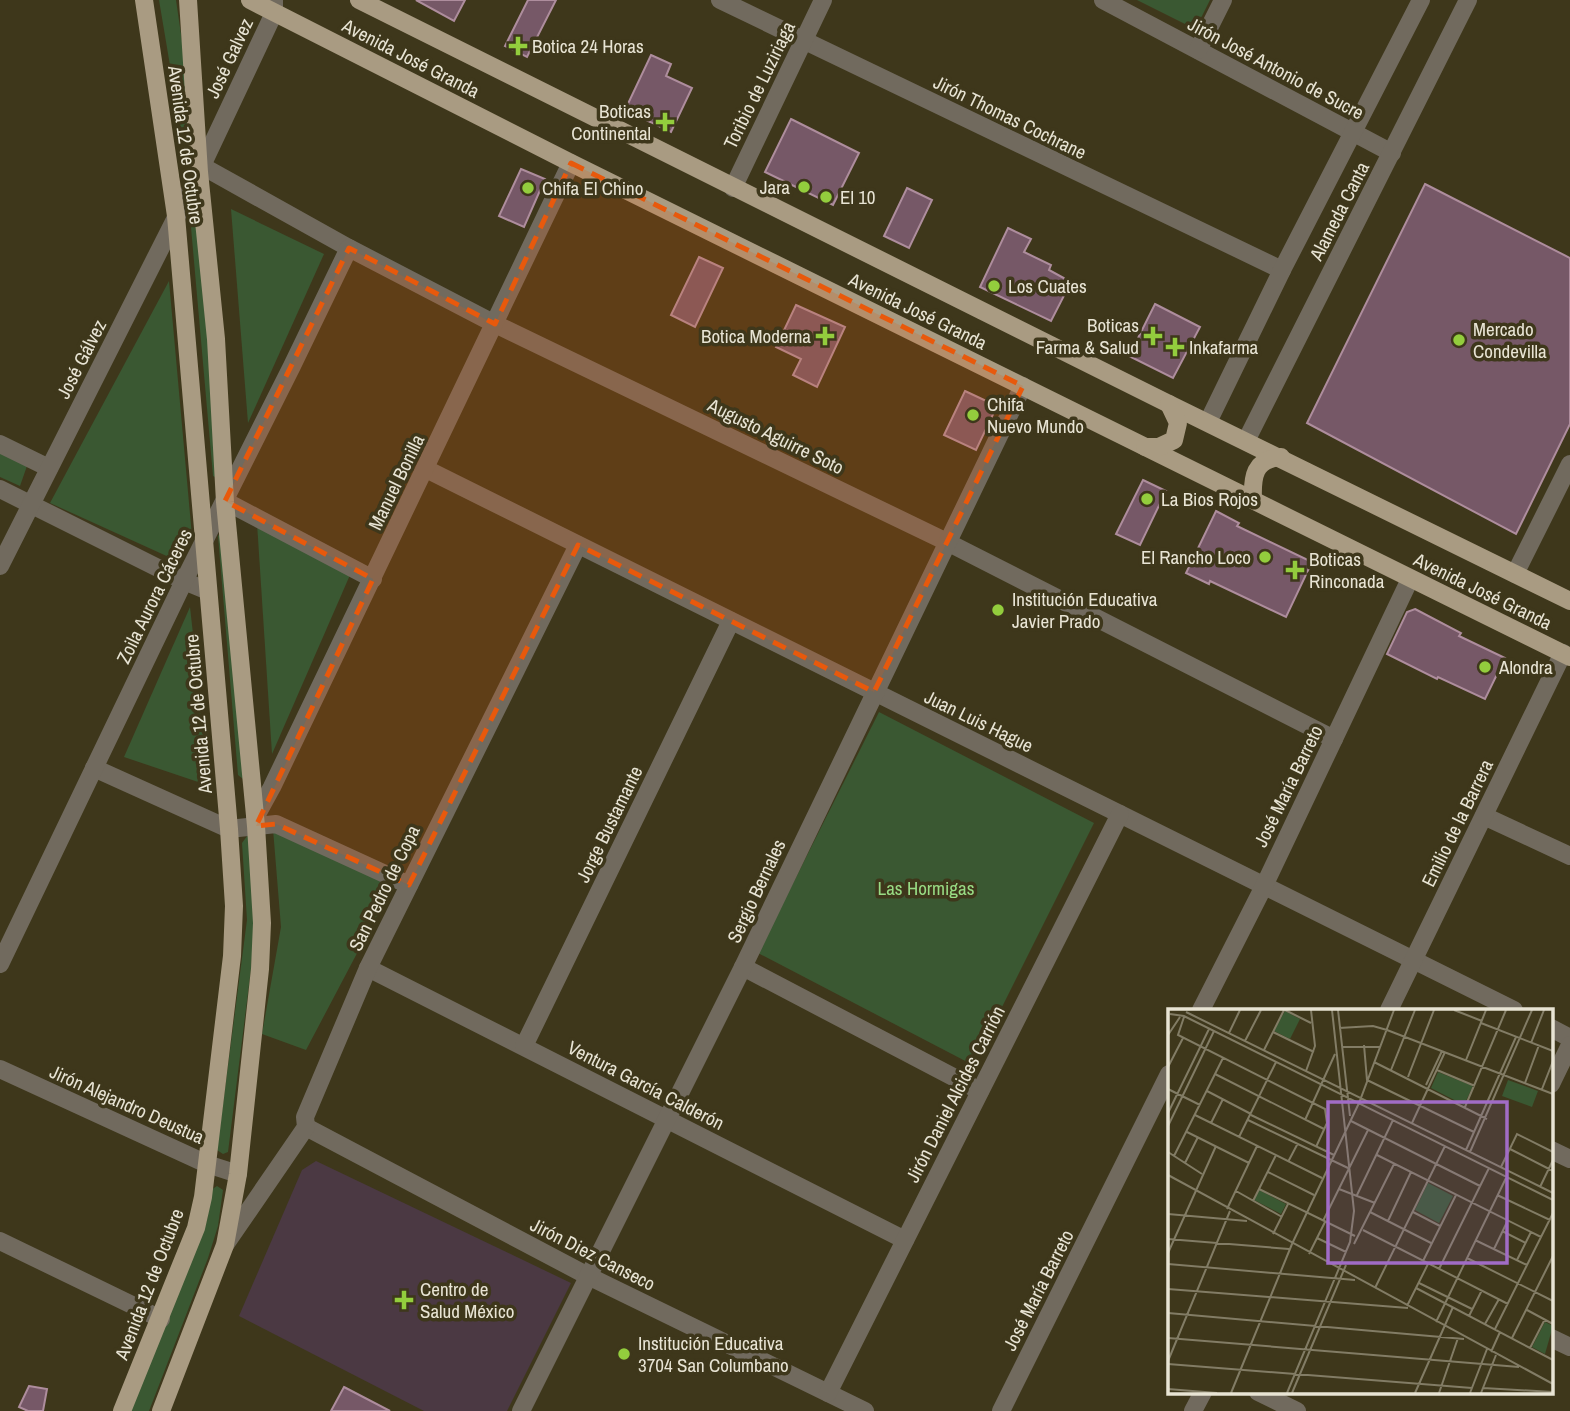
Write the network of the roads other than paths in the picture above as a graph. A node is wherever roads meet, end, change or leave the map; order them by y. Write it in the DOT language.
graph roads {
  1 [pos="144,0"];
  2 [pos="188,0"];
  3 [pos="250,0"];
  4 [pos="359,0"];
  5 [pos="720,0"];
  6 [pos="822,0"];
  7 [pos="1103,0"];
  8 [pos="1223,0"];
  9 [pos="1420,0"];
  10 [pos="1468,0"];
  11 [pos="274,6"];
  12 [pos="803,41"];
  13 [pos="1198,50"];
  14 [pos="1353,133"];
  15 [pos="1392,153"];
  16 [pos="571,163"];
  17 [pos="200,169"];
  18 [pos="733,188"];
  19 [pos="176,216"];
  20 [pos="349,248"];
  21 [pos="1282,270"];
  22 [pos="495,324"];
  23 [pos="1023,386"];
  24 [pos="1169,404"];
  25 [pos="1208,422"];
  26 [pos="1246,441"];
  27 [pos="0,444"];
  28 [pos="1145,447"];
  29 [pos="1281,457"];
  30 [pos="1570,464"];
  31 [pos="49,468"];
  32 [pos="426,469"];
  33 [pos="0,489"];
  34 [pos="1252,499"];
  35 [pos="225,502"];
  36 [pos="33,504"];
  37 [pos="203,542"];
  38 [pos="947,542"];
  39 [pos="578,545"];
  40 [pos="0,566"];
  41 [pos="1515,574"];
  42 [pos="373,579"];
  43 [pos="1410,579"];
  44 [pos="184,581"];
  45 [pos="208,591"];
  46 [pos="1570,601"];
  47 [pos="731,621"];
  48 [pos="1566,655"];
  49 [pos="874,692"];
  50 [pos="1334,739"];
  51 [pos="94,768"];
  52 [pos="1120,814"];
  53 [pos="1484,816"];
  54 [pos="255,822"];
  55 [pos="229,829"];
  56 [pos="1570,856"];
  57 [pos="409,885"];
  58 [pos="1264,886"];
  59 [pos="1413,960"];
  60 [pos="0,964"];
  61 [pos="743,967"];
  62 [pos="369,968"];
  63 [pos="1202,1009"];
  64 [pos="1389,1009"];
  65 [pos="1512,1009"];
  66 [pos="1552,1029"];
  67 [pos="1570,1038"];
  68 [pos="1570,1045"];
  69 [pos="524,1046"];
  70 [pos="0,1069"];
  71 [pos="1168,1076"];
  72 [pos="1552,1082"];
  73 [pos="980,1091"];
  74 [pos="666,1120"];
  75 [pos="306,1127"];
  76 [pos="1552,1150"];
  77 [pos="1570,1159"];
  78 [pos="207,1164"];
  79 [pos="237,1174"];
  80 [pos="905,1240"];
  81 [pos="0,1241"];
  82 [pos="225,1245"];
  83 [pos="588,1276"];
  84 [pos="160,1319"];
  85 [pos="1552,1338"];
  86 [pos="1570,1347"];
  87 [pos="828,1393"];
  88 [pos="1202,1394"];
  89 [pos="1262,1394"];
  90 [pos="122,1411"];
  91 [pos="161,1411"];
  92 [pos="521,1411"];
  93 [pos="865,1411"];
  94 [pos="1001,1411"];
  95 [pos="1193,1411"];
  96 [pos="1297,1411"];
  1 -- 19 [label="main road, Avenida 12 de Octubre"];
  2 -- 17 [label="main road, Avenida 12 de Octubre"];
  3 -- 11 [label="main road, Avenida José Granda"];
  4 -- 18 [label="main road, Avenida José Granda"];
  5 -- 12 [label="street, Jirón Thomas Cochrane"];
  6 -- 12 [label="street, Toribio de Luziriaga"];
  7 -- 13 [label="street, Jirón José Antonio de Sucre"];
  8 -- 13 [label="street"];
  9 -- 14 [label="street, Alameda Canta"];
  10 -- 15 [label="street, Alameda Canta"];
  11 -- 16 [label="main road, Avenida José Granda"];
  11 -- 17 [label="street, José Galvez"];
  12 -- 18 [label="street, Toribio de Luziriaga"];
  12 -- 21 [label="street, Jirón Thomas Cochrane"];
  13 -- 14 [label="street, Jirón José Antonio de Sucre"];
  14 -- 15 [label="street, Jirón José Antonio de Sucre"];
  14 -- 21 [label="street, Alameda Canta"];
  15 -- 26 [label="street, Alameda Canta"];
  16 -- 22 [label="street, Manuel Bonilla"];
  16 -- 23 [label="main road, Avenida José Granda"];
  17 -- 19 [label="street, José Gálvez"];
  17 -- 20 [label="street, Augusto Aguirre Soto"];
  17 -- 35 [label="main road, Avenida 12 de Octubre"];
  18 -- 24 [label="main road, Avenida José Granda"];
  19 -- 31 [label="street, José Gálvez"];
  19 -- 37 [label="main road, Avenida 12 de Octubre"];
  20 -- 22 [label="street, Augusto Aguirre Soto"];
  20 -- 35 [label="street, Zoila Aurora Cáceres"];
  21 -- 25 [label="street, Alameda Canta"];
  22 -- 32 [label="street, Manuel Bonilla"];
  22 -- 38 [label="street, Augusto Aguirre Soto"];
  23 -- 28 [label="main road, Avenida José Granda"];
  23 -- 38 [label="street, Sergio Bernales"];
  24 -- 25 [label="main road, Avenida José Granda"];
  24 -- 28 [label="main road"];
  25 -- 26 [label="main road, Avenida José Granda"];
  26 -- 29 [label="main road, Avenida José Granda"];
  27 -- 31 [label="street"];
  28 -- 34 [label="main road, Avenida José Granda"];
  29 -- 34 [label="main road"];
  29 -- 41 [label="main road, Avenida José Granda"];
  30 -- 41 [label="street"];
  31 -- 36 [label="street, José Gálvez"];
  32 -- 39 [label="street, Juan Luis Hague"];
  32 -- 42 [label="street, Manuel Bonilla"];
  33 -- 36 [label="street"];
  34 -- 43 [label="main road, Avenida José Granda"];
  35 -- 37 [label="street, Zoila Aurora Cáceres"];
  35 -- 42 [label="street"];
  35 -- 54 [label="main road, Avenida 12 de Octubre"];
  36 -- 40 [label="street, José Gálvez"];
  36 -- 44 [label="street"];
  37 -- 44 [label="street, Zoila Aurora Cáceres"];
  37 -- 45 [label="main road, Avenida 12 de Octubre"];
  38 -- 49 [label="street, Sergio Bernales"];
  38 -- 50 [label="street, Augusto Aguirre Soto"];
  39 -- 47 [label="street, Juan Luis Hague"];
  39 -- 57 [label="street, San Pedro de Copa"];
  41 -- 46 [label="main road, Avenida José Granda"];
  42 -- 54 [label="street, Manuel Bonilla"];
  43 -- 48 [label="main road, Avenida José Granda"];
  43 -- 50 [label="street, José María Barreto"];
  44 -- 45 [label="street"];
  44 -- 51 [label="street, Zoila Aurora Cáceres"];
  45 -- 55 [label="main road, Avenida 12 de Octubre"];
  47 -- 49 [label="street, Juan Luis Hague"];
  47 -- 69 [label="street, Jorge Bustamante"];
  48 -- 53 [label="street, Emilio de la Barrera"];
  49 -- 52 [label="street, Juan Luis Hague"];
  49 -- 61 [label="street, Sergio Bernales"];
  50 -- 58 [label="street, José María Barreto"];
  51 -- 55 [label="street"];
  51 -- 60 [label="street, Zoila Aurora Cáceres"];
  52 -- 58 [label="street, Juan Luis Hague"];
  52 -- 73 [label="street, Jirón Daniel Alcides Carrión"];
  53 -- 56 [label="street"];
  53 -- 59 [label="street, Emilio de la Barrera"];
  54 -- 55 [label="street"];
  54 -- 57 [label="street"];
  54 -- 79 [label="main road, Avenida 12 de Octubre"];
  55 -- 78 [label="main road, Avenida 12 de Octubre"];
  57 -- 62 [label="street, San Pedro de Copa"];
  58 -- 59 [label="street, Juan Luis Hague"];
  58 -- 63 [label="street, José María Barreto"];
  59 -- 64 [label="street, Emilio de la Barrera"];
  59 -- 65 [label="street, Juan Luis Hague"];
  61 -- 73 [label="street"];
  61 -- 74 [label="street, Sergio Bernales"];
  62 -- 69 [label="street, Ventura García Calderón"];
  62 -- 75 [label="street, San Pedro de Copa"];
  66 -- 67 [label="street"];
  68 -- 72 [label="street"];
  69 -- 74 [label="street, Ventura García Calderón"];
  70 -- 78 [label="street, Jirón Alejandro Deustua"];
  71 -- 94 [label="street, José María Barreto"];
  73 -- 80 [label="street, Jirón Daniel Alcides Carrión"];
  74 -- 80 [label="street, Ventura García Calderón"];
  74 -- 83 [label="street, Sergio Bernales"];
  75 -- 82 [label="street, San Pedro de Copa"];
  75 -- 83 [label="street, Jirón Diez Canseco"];
  76 -- 77 [label="street"];
  78 -- 79 [label="street, Jirón Alejandro Deustua"];
  78 -- 84 [label="main road, Avenida 12 de Octubre"];
  79 -- 82 [label="main road, Avenida 12 de Octubre"];
  80 -- 87 [label="street, Jirón Daniel Alcides Carrión"];
  81 -- 84 [label="street"];
  82 -- 91 [label="main road, Avenida 12 de Octubre"];
  83 -- 87 [label="street, Jirón Diez Canseco"];
  83 -- 92 [label="street, Sergio Bernales"];
  84 -- 90 [label="main road, Avenida 12 de Octubre"];
  85 -- 86 [label="street"];
  87 -- 93 [label="street, Jirón Diez Canseco"];
  88 -- 95 [label="street"];
  89 -- 96 [label="street"];
}
